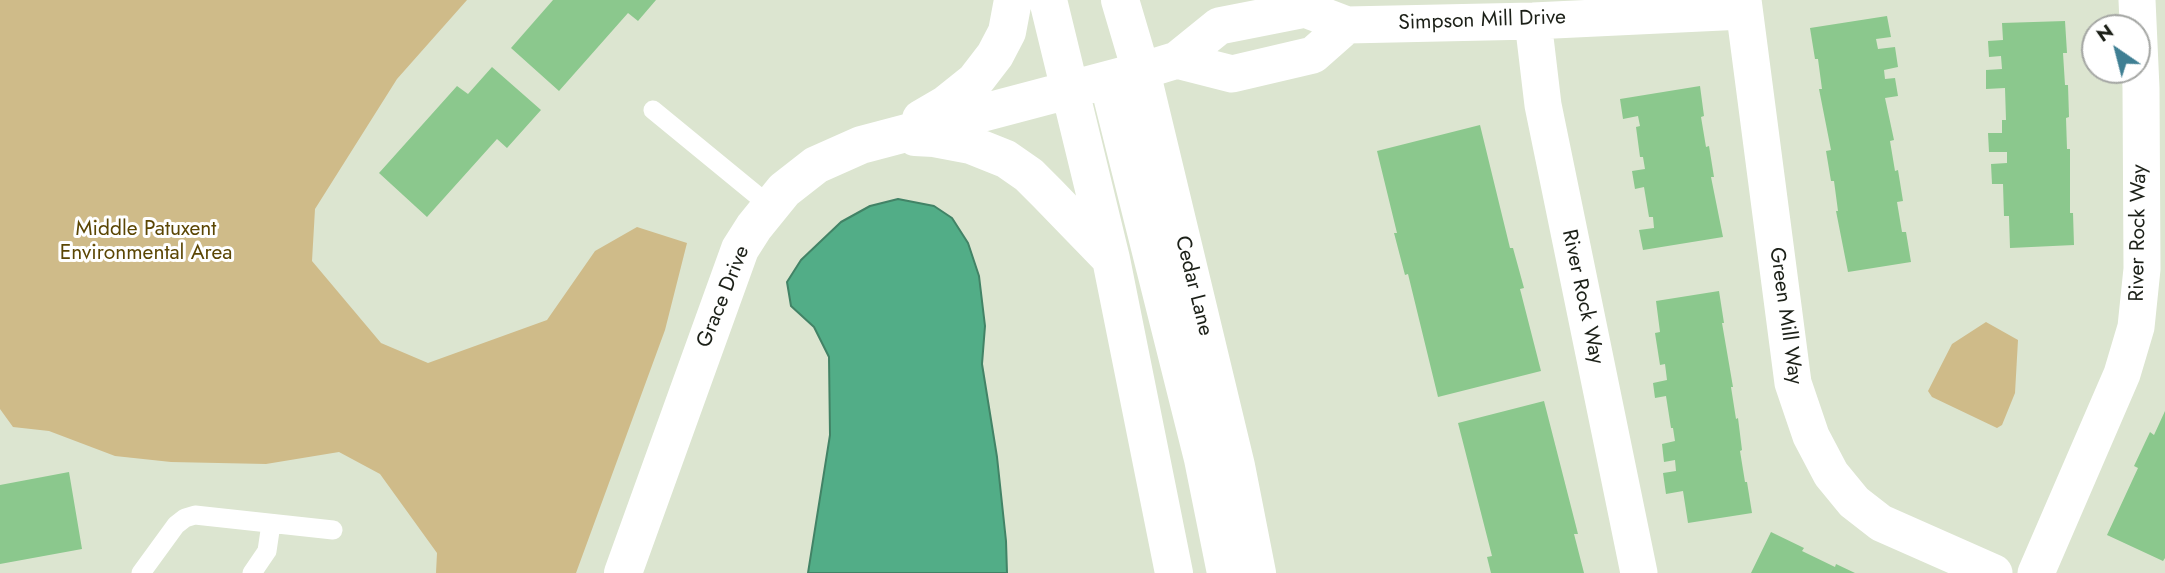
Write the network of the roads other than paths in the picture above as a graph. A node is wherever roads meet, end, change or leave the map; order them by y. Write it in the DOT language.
graph roads {
  1 [pos="1013,0"];
  2 [pos="1048,0"];
  3 [pos="1121,0"];
  4 [pos="2137,0"];
  5 [pos="1743,6"];
  6 [pos="1533,21"];
  7 [pos="1347,25"];
  8 [pos="1177,60"];
  9 [pos="1124,76"];
  10 [pos="2153,88"];
  11 [pos="1070,91"];
  12 [pos="653,110"];
  13 [pos="892,136"];
  14 [pos="770,206"];
  15 [pos="1111,259"];
  16 [pos="271,524"];
  17 [pos="333,530"];
  18 [pos="141,573"];
  19 [pos="252,573"];
  20 [pos="623,573"];
  21 [pos="1174,573"];
  22 [pos="1226,573"];
  23 [pos="1257,573"];
  24 [pos="1639,573"];
  25 [pos="1994,573"];
  26 [pos="2036,573"];
  1 -- 13 [label="main road"];
  2 -- 11 [label="main road"];
  3 -- 9 [label="main road, Cedar Lane"];
  4 -- 10 [label="street, River Rock Way"];
  5 -- 6 [label="street, Simpson Mill Drive"];
  5 -- 25 [label="street, Green Mill Way"];
  6 -- 7 [label="street, Simpson Mill Drive"];
  6 -- 24 [label="street, River Rock Way"];
  7 -- 8 [label="street"];
  7 -- 8 [label="street, Simpson Mill Drive"];
  8 -- 9 [label="street, Simpson Mill Drive"];
  9 -- 11 [label="main road, Grace Drive"];
  9 -- 22 [label="main road"];
  9 -- 23 [label="main road, Cedar Lane"];
  10 -- 26 [label="street, River Rock Way"];
  11 -- 13 [label="main road, Grace Drive"];
  11 -- 15 [label="main road"];
  12 -- 14 [label="lane"];
  13 -- 14 [label="main road, Grace Drive"];
  13 -- 15 [label="main road"];
  14 -- 20 [label="main road, Grace Drive"];
  15 -- 21 [label="main road"];
  16 -- 17 [label="lane"];
  16 -- 18 [label="lane"];
  16 -- 19 [label="lane"];
}
